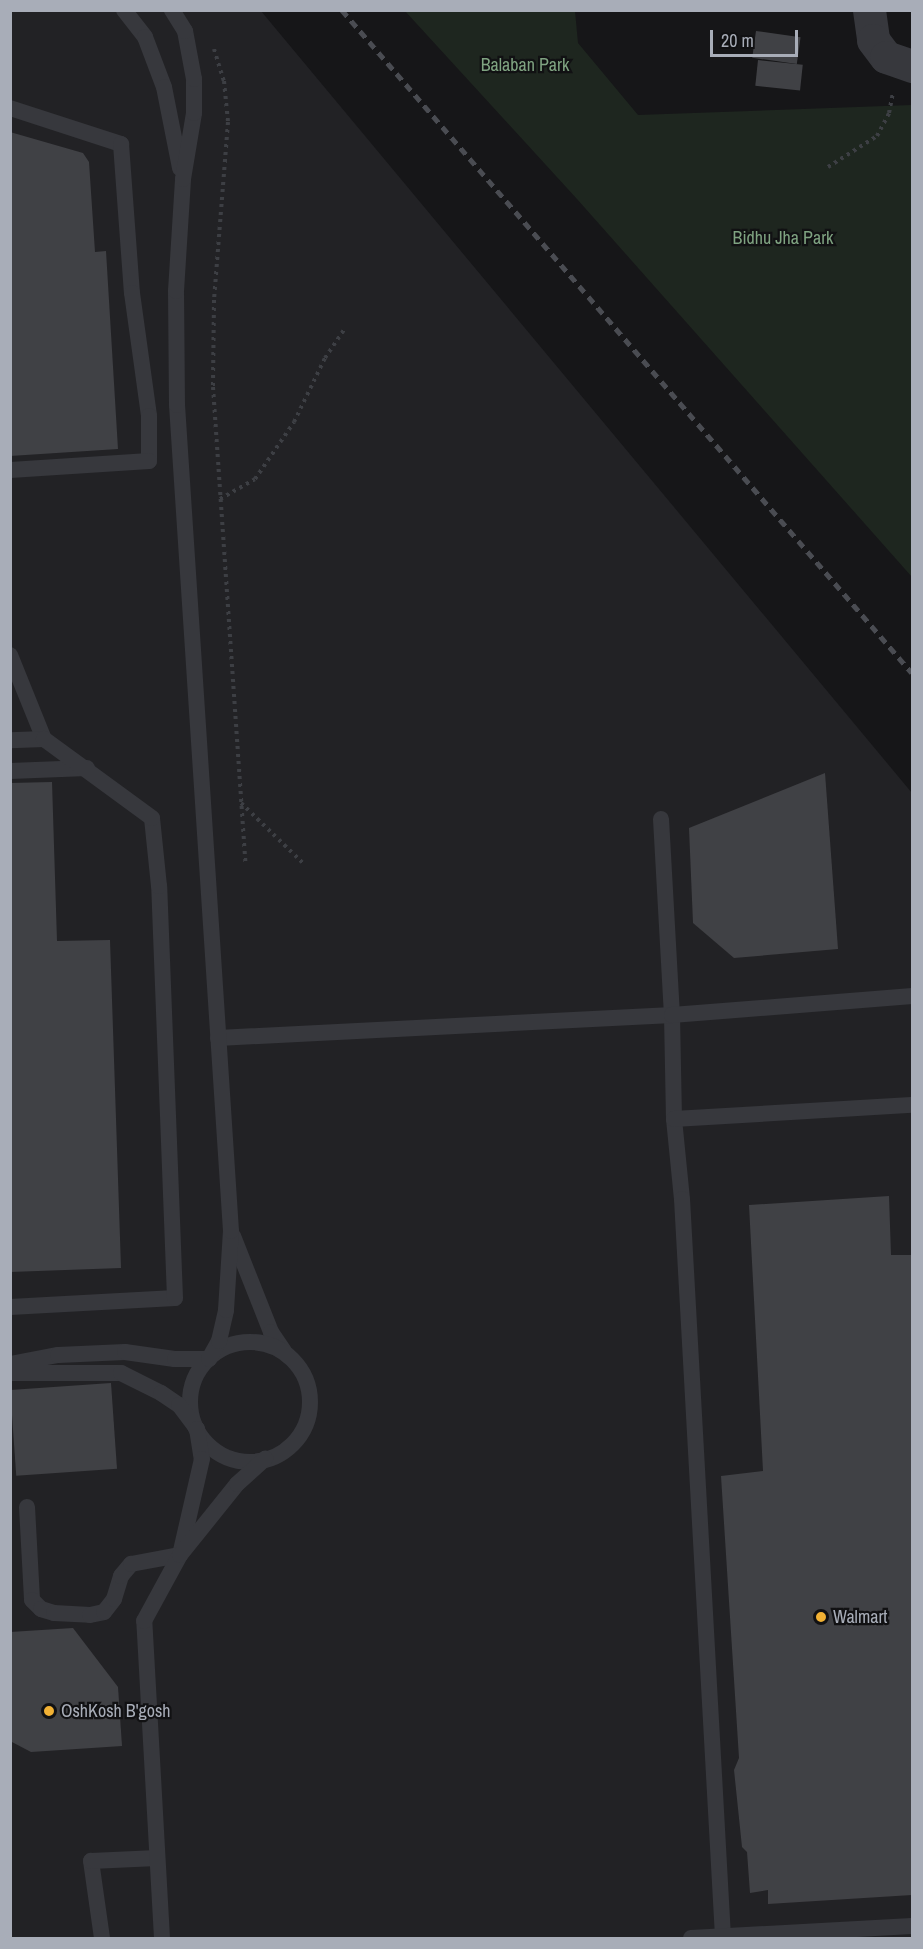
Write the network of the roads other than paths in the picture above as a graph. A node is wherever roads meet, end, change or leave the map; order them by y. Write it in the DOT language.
graph roads {
  1 [pos="124,10"];
  2 [pos="172,10"];
  3 [pos="869,10"];
  4 [pos="905,64"];
  5 [pos="10,108"];
  6 [pos="183,179"];
  7 [pos="177,414"];
  8 [pos="149,416"];
  9 [pos="10,470"];
  10 [pos="10,655"];
  11 [pos="44,739"];
  12 [pos="10,740"];
  13 [pos="87,768"];
  14 [pos="10,771"];
  15 [pos="661,819"];
  16 [pos="912,996"];
  17 [pos="672,1015"];
  18 [pos="219,1038"];
  19 [pos="912,1105"];
  20 [pos="674,1119"];
  21 [pos="231,1231"];
  22 [pos="10,1307"];
  23 [pos="287,1354"];
  24 [pos="209,1359"];
  25 [pos="10,1364"];
  26 [pos="10,1373"];
  27 [pos="197,1429"];
  28 [pos="265,1459"];
  29 [pos="27,1508"];
  30 [pos="180,1555"];
  31 [pos="157,1858"];
  32 [pos="912,1926"];
  33 [pos="723,1937"];
  34 [pos="102,1938"];
  35 [pos="162,1938"];
  36 [pos="691,1938"];
  1 -- 6 [label="lane"];
  2 -- 6 [label="lane"];
  3 -- 4 [label="street"];
  5 -- 8 [label="lane"];
  6 -- 7 [label="lane"];
  7 -- 8 [label="lane"];
  7 -- 18 [label="lane"];
  8 -- 9 [label="lane"];
  10 -- 11 [label="lane"];
  11 -- 12 [label="lane"];
  11 -- 13 [label="lane"];
  13 -- 14 [label="lane"];
  13 -- 22 [label="lane"];
  15 -- 17 [label="lane"];
  16 -- 17 [label="lane"];
  17 -- 18 [label="lane"];
  17 -- 20 [label="lane"];
  18 -- 21 [label="lane"];
  19 -- 20 [label="lane"];
  20 -- 33 [label="lane"];
  21 -- 23 [label="lane"];
  21 -- 24 [label="lane"];
  23 -- 24 [label="lane"];
  23 -- 28 [label="lane"];
  24 -- 25 [label="lane"];
  24 -- 27 [label="lane"];
  26 -- 27 [label="lane"];
  27 -- 28 [label="lane"];
  27 -- 30 [label="lane"];
  28 -- 30 [label="lane"];
  29 -- 30 [label="lane"];
  30 -- 31 [label="lane"];
  31 -- 34 [label="lane"];
  31 -- 35 [label="lane"];
  32 -- 33 [label="lane"];
  33 -- 36 [label="lane"];
}
